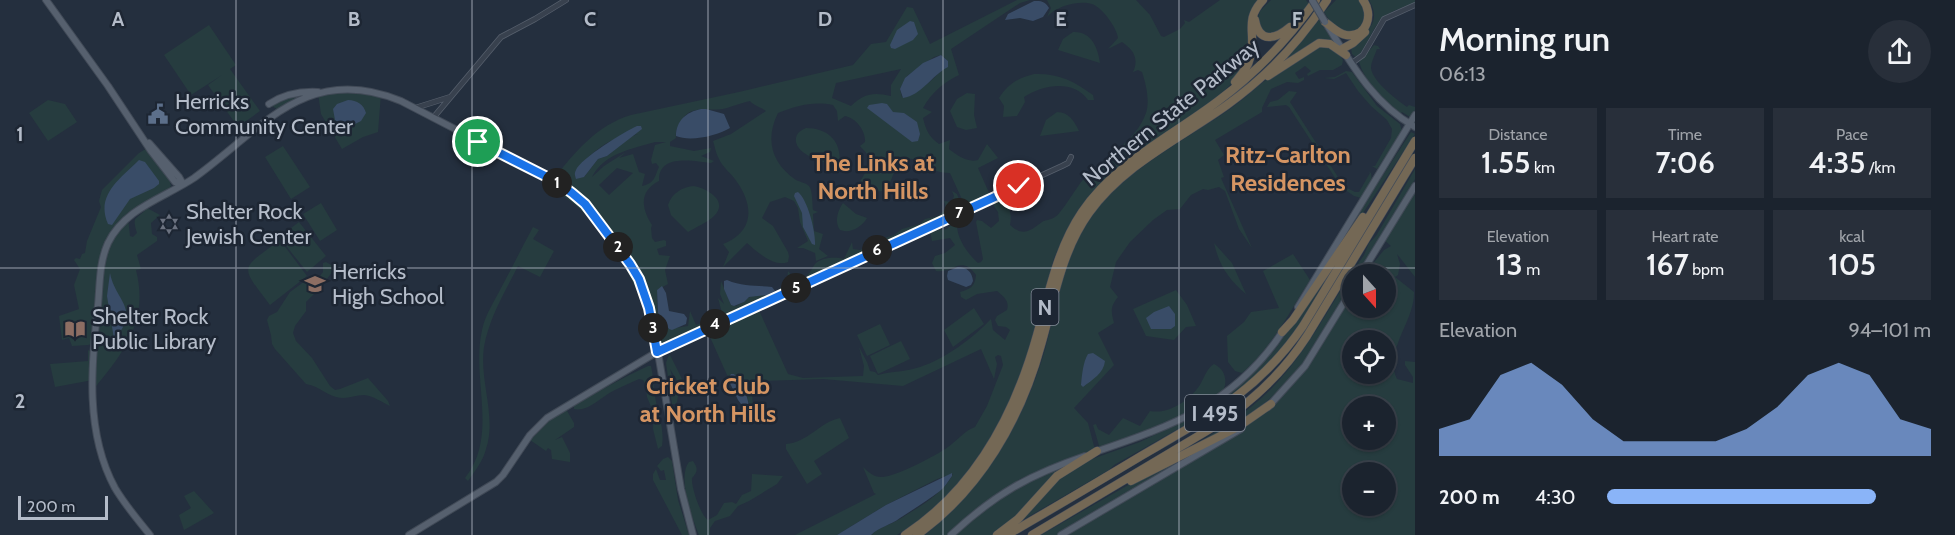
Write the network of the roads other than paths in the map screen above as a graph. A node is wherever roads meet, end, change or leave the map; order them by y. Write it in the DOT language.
graph roads {
  1 [pos="566,0"];
  2 [pos="1263,0"];
  3 [pos="1268,0"];
  4 [pos="1314,0"];
  5 [pos="1327,0"];
  6 [pos="1334,0"];
  7 [pos="1363,0"];
  8 [pos="1368,0"];
  9 [pos="47,2"];
  10 [pos="1415,5"];
  11 [pos="1305,15"];
  12 [pos="1314,18"];
  13 [pos="1325,22"];
  14 [pos="1353,43"];
  15 [pos="1348,57"];
  16 [pos="321,92"];
  17 [pos="450,97"];
  18 [pos="268,104"];
  19 [pos="414,108"];
  20 [pos="1214,109"];
  21 [pos="1415,115"];
  22 [pos="433,118"];
  23 [pos="1413,126"];
  24 [pos="143,136"];
  25 [pos="1415,141"];
  26 [pos="1071,157"];
  27 [pos="1415,159"];
  28 [pos="168,174"];
  29 [pos="183,184"];
  30 [pos="1415,186"];
  31 [pos="1385,191"];
  32 [pos="166,193"];
  33 [pos="1368,264"];
  34 [pos="1342,306"];
  35 [pos="1282,332"];
  36 [pos="657,352"];
  37 [pos="1271,404"];
  38 [pos="1097,452"];
  39 [pos="1064,516"];
  40 [pos="150,535"];
  41 [pos="409,535"];
  42 [pos="693,535"];
  43 [pos="905,535"];
  44 [pos="917,535"];
  45 [pos="951,535"];
  46 [pos="997,535"];
  47 [pos="1007,535"];
  48 [pos="1032,535"];
  49 [pos="1061,535"];
  1 -- 17 [label="street"];
  2 -- 20 [label="highway"];
  3 -- 11 [label="highway"];
  4 -- 11 [label="highway, Northern State Parkway / N"];
  4 -- 13 [label="main road, bridge"];
  5 -- 12 [label="highway, Northern State Parkway / N"];
  6 -- 12 [label="highway"];
  7 -- 13 [label="highway"];
  8 -- 14 [label="highway"];
  9 -- 24 [label="main road"];
  10 -- 15 [label="street"];
  11 -- 20 [label="highway, Northern State Parkway / N"];
  12 -- 20 [label="highway, Northern State Parkway / N"];
  13 -- 15 [label="main road"];
  14 -- 15 [label="highway"];
  14 -- 15 [label="highway"];
  15 -- 20 [label="highway"];
  15 -- 23 [label="main road"];
  16 -- 18 [label="main road"];
  16 -- 19 [label="main road"];
  16 -- 29 [label="main road"];
  17 -- 19 [label="street"];
  17 -- 22 [label="street"];
  19 -- 22 [label="main road"];
  20 -- 43 [label="highway, Northern State Parkway / N"];
  20 -- 44 [label="highway, Northern State Parkway / N"];
  21 -- 23 [label="main road"];
  22 -- 36 [label="main road"];
  23 -- 35 [label="main road"];
  24 -- 28 [label="main road"];
  24 -- 29 [label="main road"];
  25 -- 31 [label="highway, I 495"];
  26 -- 36 [label="street"];
  27 -- 39 [label="highway, I 495"];
  28 -- 29 [label="main road"];
  28 -- 32 [label="main road"];
  29 -- 32 [label="main road"];
  30 -- 33 [label="main road"];
  31 -- 35 [label="highway"];
  31 -- 47 [label="highway, I 495"];
  32 -- 40 [label="main road"];
  34 -- 37 [label="main road"];
  35 -- 38 [label="main road"];
  36 -- 41 [label="main road"];
  36 -- 42 [label="main road"];
  37 -- 39 [label="highway"];
  37 -- 49 [label="main road"];
  38 -- 45 [label="main road"];
  38 -- 46 [label="highway"];
  39 -- 48 [label="highway, I 495"];
}
